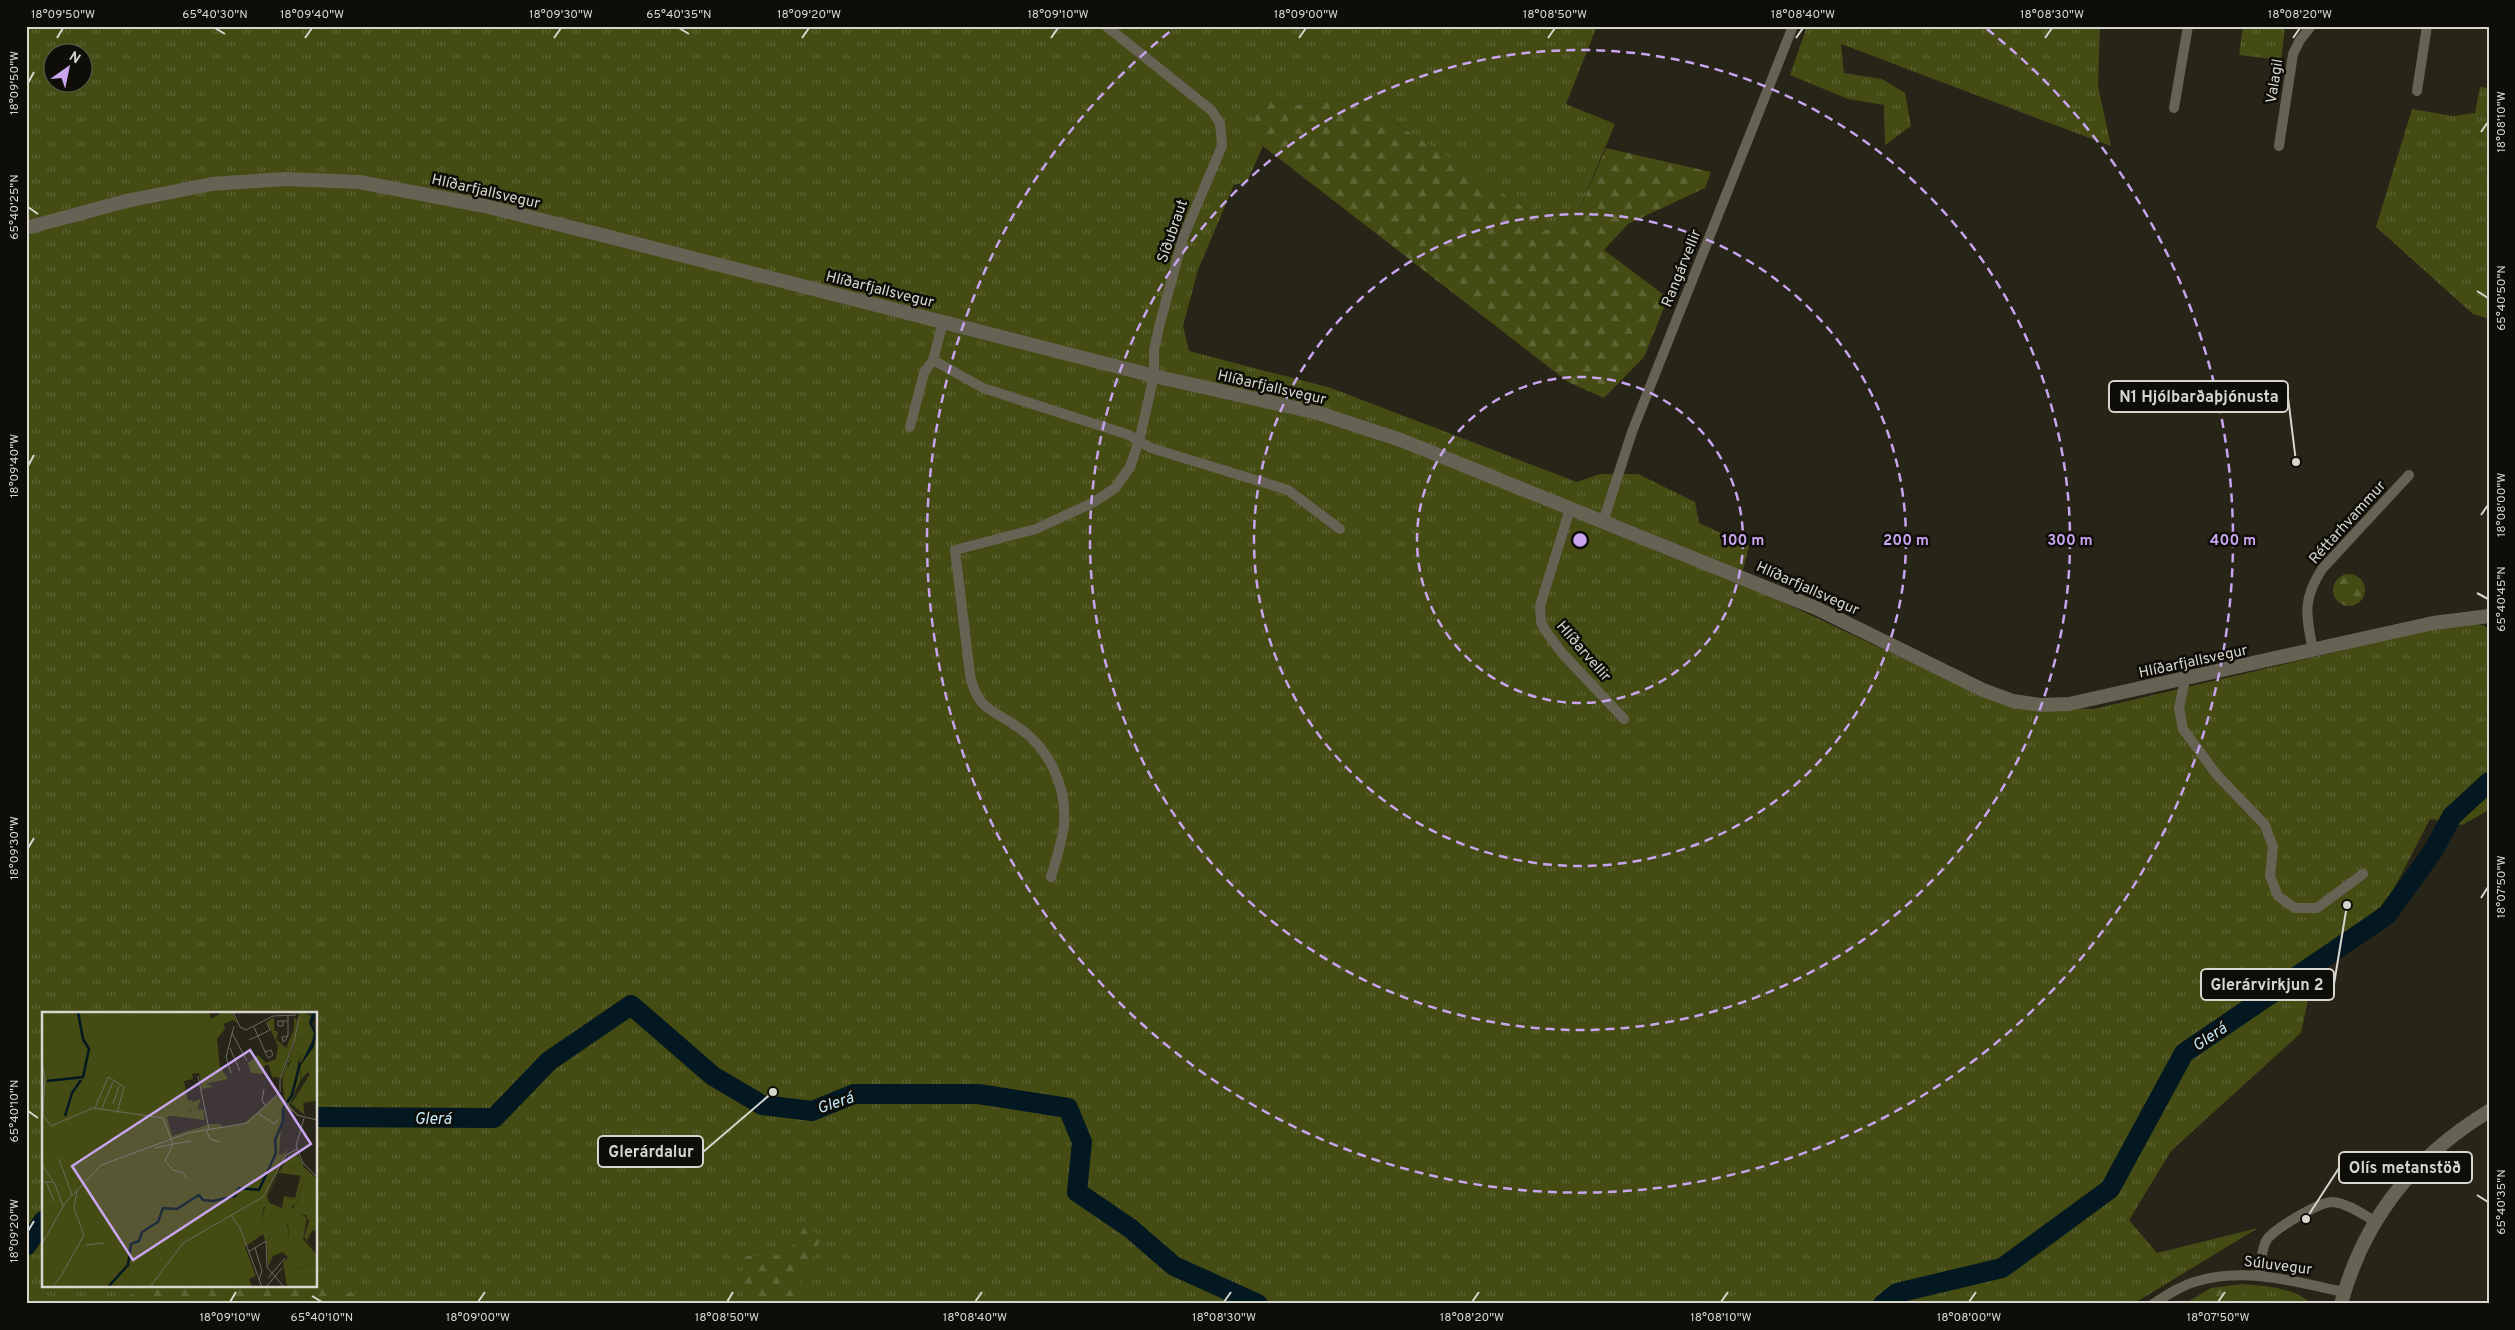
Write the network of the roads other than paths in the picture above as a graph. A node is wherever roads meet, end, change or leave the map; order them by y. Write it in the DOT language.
graph roads {
  1 [pos="1106,26"];
  2 [pos="1793,26"];
  3 [pos="2188,26"];
  4 [pos="2311,26"];
  5 [pos="2427,26"];
  6 [pos="2417,91"];
  7 [pos="2174,108"];
  8 [pos="2279,146"];
  9 [pos="26,228"];
  10 [pos="943,322"];
  11 [pos="933,360"];
  12 [pos="1154,376"];
  13 [pos="910,427"];
  14 [pos="1139,441"];
  15 [pos="2409,475"];
  16 [pos="1570,508"];
  17 [pos="1603,522"];
  18 [pos="1340,529"];
  19 [pos="2489,616"];
  20 [pos="2475,618"];
  21 [pos="2489,622"];
  22 [pos="2313,650"];
  23 [pos="2185,680"];
  24 [pos="1624,719"];
  25 [pos="2363,874"];
  26 [pos="1051,877"];
  27 [pos="2489,1111"];
  28 [pos="2375,1221"];
  29 [pos="2259,1276"];
  30 [pos="2342,1298"];
  31 [pos="2154,1304"];
  1 -- 12 [label="street, Síðubraut"];
  2 -- 17 [label="street, Rangárvellir"];
  3 -- 7 [label="street"];
  4 -- 8 [label="street, Valagil"];
  5 -- 6 [label="street"];
  9 -- 10 [label="main road, Hlíðarfjallsvegur"];
  10 -- 11 [label="street"];
  10 -- 12 [label="main road, Hlíðarfjallsvegur"];
  11 -- 13 [label="street"];
  11 -- 14 [label="street"];
  12 -- 14 [label="street, Síðubraut"];
  12 -- 16 [label="main road, Hlíðarfjallsvegur"];
  14 -- 18 [label="street"];
  14 -- 26 [label="street, Síðubraut"];
  15 -- 22 [label="street, Réttarhvammur"];
  16 -- 17 [label="main road, Hlíðarfjallsvegur"];
  16 -- 24 [label="street, Hlíðarvellir"];
  17 -- 23 [label="main road, Hlíðarfjallsvegur"];
  19 -- 20 [label="main road, Hlíðarfjallsvegur"];
  20 -- 21 [label="main road, Hlíðarfjallsvegur"];
  20 -- 22 [label="main road, Hlíðarfjallsvegur"];
  22 -- 23 [label="main road, Hlíðarfjallsvegur"];
  23 -- 25 [label="street"];
  27 -- 28 [label="main road"];
  28 -- 29 [label="street"];
  28 -- 30 [label="main road"];
  29 -- 30 [label="street, Súluvegur"];
  29 -- 31 [label="street, Súluvegur"];
}
